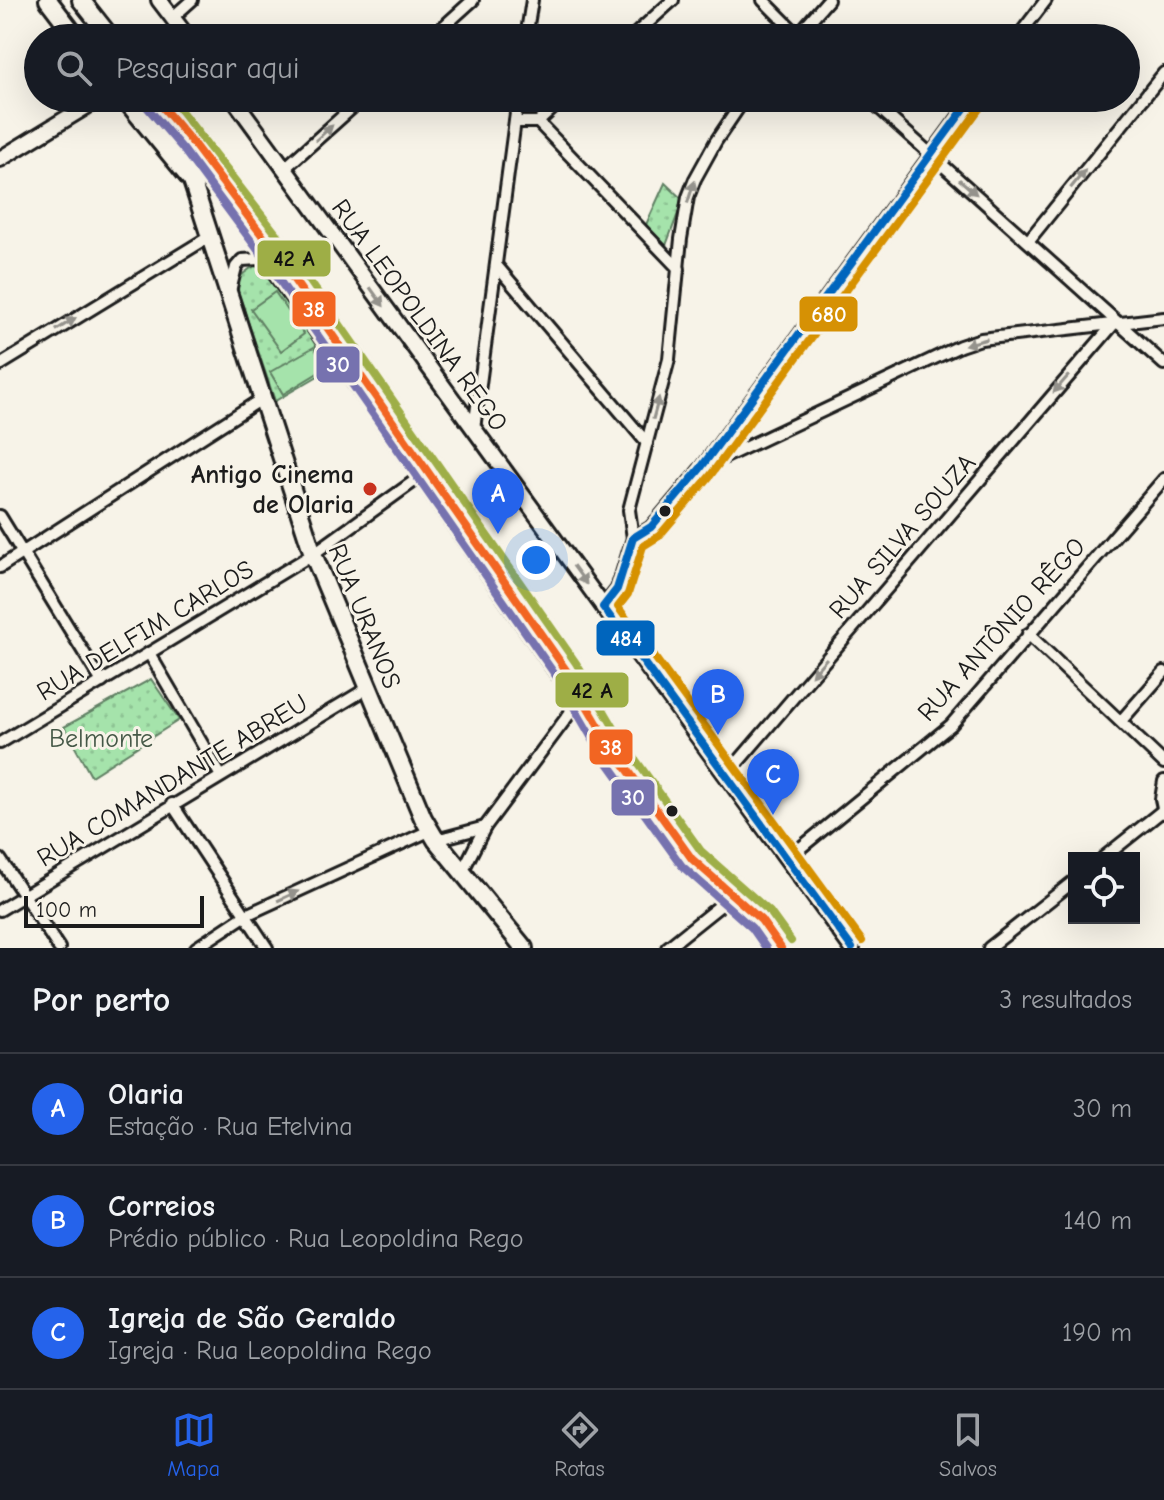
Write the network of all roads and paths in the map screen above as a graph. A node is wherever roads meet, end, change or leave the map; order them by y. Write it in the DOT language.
graph roads {
  1 [pos="48,0"];
  2 [pos="81,0"];
  3 [pos="159,0"];
  4 [pos="192,0"];
  5 [pos="473,0"];
  6 [pos="532,0"];
  7 [pos="673,0"];
  8 [pos="763,0"];
  9 [pos="828,0"];
  10 [pos="1046,0"];
  11 [pos="173,17"];
  12 [pos="66,24"];
  13 [pos="100,24"];
  14 [pos="178,24"];
  15 [pos="446,24"];
  16 [pos="528,24"];
  17 [pos="646,24"];
  18 [pos="786,24"];
  19 [pos="809,24"];
  20 [pos="1028,24"];
  21 [pos="1164,73"];
  22 [pos="1140,103"];
  23 [pos="77,112"];
  24 [pos="135,112"];
  25 [pos="170,112"];
  26 [pos="243,112"];
  27 [pos="347,112"];
  28 [pos="516,112"];
  29 [pos="549,112"];
  30 [pos="736,112"];
  31 [pos="884,112"];
  32 [pos="962,112"];
  33 [pos="1132,112"];
  34 [pos="515,122"];
  35 [pos="538,122"];
  36 [pos="930,154"];
  37 [pos="0,159"];
  38 [pos="285,168"];
  39 [pos="192,181"];
  40 [pos="209,237"];
  41 [pos="1029,240"];
  42 [pos="496,265"];
  43 [pos="679,269"];
  44 [pos="230,297"];
  45 [pos="1164,318"];
  46 [pos="1116,325"];
  47 [pos="1164,364"];
  48 [pos="0,365"];
  49 [pos="263,398"];
  50 [pos="473,431"];
  51 [pos="647,443"];
  52 [pos="700,469"];
  53 [pos="420,477"];
  54 [pos="1164,479"];
  55 [pos="0,516"];
  56 [pos="633,538"];
  57 [pos="23,553"];
  58 [pos="313,554"];
  59 [pos="0,567"];
  60 [pos="603,607"];
  61 [pos="1028,634"];
  62 [pos="149,653"];
  63 [pos="1164,672"];
  64 [pos="102,682"];
  65 [pos="368,688"];
  66 [pos="1121,721"];
  67 [pos="0,743"];
  68 [pos="1164,763"];
  69 [pos="221,776"];
  70 [pos="726,776"];
  71 [pos="1164,781"];
  72 [pos="172,804"];
  73 [pos="1163,812"];
  74 [pos="485,827"];
  75 [pos="433,836"];
  76 [pos="1111,852"];
  77 [pos="0,859"];
  78 [pos="787,859"];
  79 [pos="462,872"];
  80 [pos="1068,886"];
  81 [pos="23,895"];
  82 [pos="722,904"];
  83 [pos="0,910"];
  84 [pos="246,915"];
  85 [pos="59,948"];
  86 [pos="196,948"];
  87 [pos="267,948"];
  88 [pos="524,948"];
  89 [pos="667,948"];
  90 [pos="852,948"];
  91 [pos="989,948"];
  1 -- 12 [label="main road"];
  2 -- 13 [label="main road"];
  3 -- 11 [label="main road"];
  4 -- 11 [label="street"];
  5 -- 15 [label="street"];
  6 -- 16 [label="street"];
  7 -- 17 [label="street"];
  8 -- 18 [label="street"];
  9 -- 19 [label="street"];
  10 -- 20 [label="street"];
  11 -- 14 [label="main road"];
  22 -- 21 [label="street, one-way"];
  23 -- 37 [label="main road"];
  24 -- 39 [label="main road"];
  25 -- 39 [label="main road"];
  26 -- 38 [label="main road, RUA LEOPOLDINA REGO"];
  38 -- 27 [label="street, one-way"];
  28 -- 34 [label="street"];
  29 -- 35 [label="street"];
  43 -- 30 [label="street, one-way"];
  31 -- 36 [label="street"];
  32 -- 36 [label="street"];
  41 -- 33 [label="street, one-way"];
  34 -- 35 [label="street"];
  34 -- 42 [label="street"];
  35 -- 43 [label="street"];
  36 -- 41 [label="street, one-way"];
  36 -- 52 [label="street"];
  38 -- 50 [label="main road, RUA LEOPOLDINA REGO, one-way"];
  39 -- 40 [label="main road, RUA URANOS"];
  40 -- 44 [label="main road, RUA URANOS"];
  48 -- 40 [label="street, one-way"];
  41 -- 46 [label="street"];
  42 -- 50 [label="street"];
  42 -- 51 [label="street"];
  51 -- 43 [label="street, one-way"];
  44 -- 49 [label="main road, RUA URANOS"];
  44 -- 53 [label="street"];
  45 -- 46 [label="street"];
  46 -- 47 [label="street"];
  46 -- 52 [label="street, one-way"];
  46 -- 70 [label="street, RUA SILVA SOUZA, one-way"];
  49 -- 57 [label="street"];
  49 -- 58 [label="main road, RUA URANOS"];
  50 -- 60 [label="main road, RUA LEOPOLDINA REGO, one-way"];
  51 -- 56 [label="street"];
  52 -- 56 [label="street"];
  53 -- 58 [label="street, RUA DELFIM CARLOS"];
  53 -- 74 [label="street"];
  54 -- 61 [label="street, RUA ANTÔNIO RÊGO"];
  55 -- 57 [label="street"];
  56 -- 60 [label="street"];
  57 -- 59 [label="street"];
  57 -- 64 [label="street"];
  58 -- 62 [label="street, RUA DELFIM CARLOS"];
  58 -- 65 [label="main road, RUA URANOS"];
  60 -- 70 [label="main road, RUA LEOPOLDINA REGO"];
  61 -- 66 [label="street"];
  61 -- 78 [label="street, RUA ANTÔNIO RÊGO"];
  62 -- 64 [label="street, RUA DELFIM CARLOS"];
  62 -- 69 [label="street"];
  63 -- 66 [label="street"];
  64 -- 67 [label="street, RUA DELFIM CARLOS"];
  65 -- 69 [label="street, RUA COMANDANTE ABREU"];
  65 -- 75 [label="main road, RUA URANOS"];
  66 -- 68 [label="street"];
  69 -- 72 [label="street, RUA COMANDANTE ABREU"];
  70 -- 78 [label="main road, RUA LEOPOLDINA REGO"];
  71 -- 73 [label="street"];
  72 -- 81 [label="street, RUA COMANDANTE ABREU"];
  72 -- 84 [label="street"];
  73 -- 76 [label="street"];
  74 -- 75 [label="street"];
  74 -- 79 [label="street"];
  75 -- 79 [label="main road, RUA URANOS"];
  84 -- 75 [label="street, one-way"];
  77 -- 81 [label="street"];
  78 -- 90 [label="main road, RUA LEOPOLDINA REGO"];
  79 -- 88 [label="main road, RUA URANOS"];
  80 -- 91 [label="street"];
  81 -- 83 [label="street, RUA COMANDANTE ABREU"];
  81 -- 85 [label="street"];
  82 -- 89 [label="street"];
  84 -- 86 [label="street"];
  84 -- 87 [label="street"];
}
